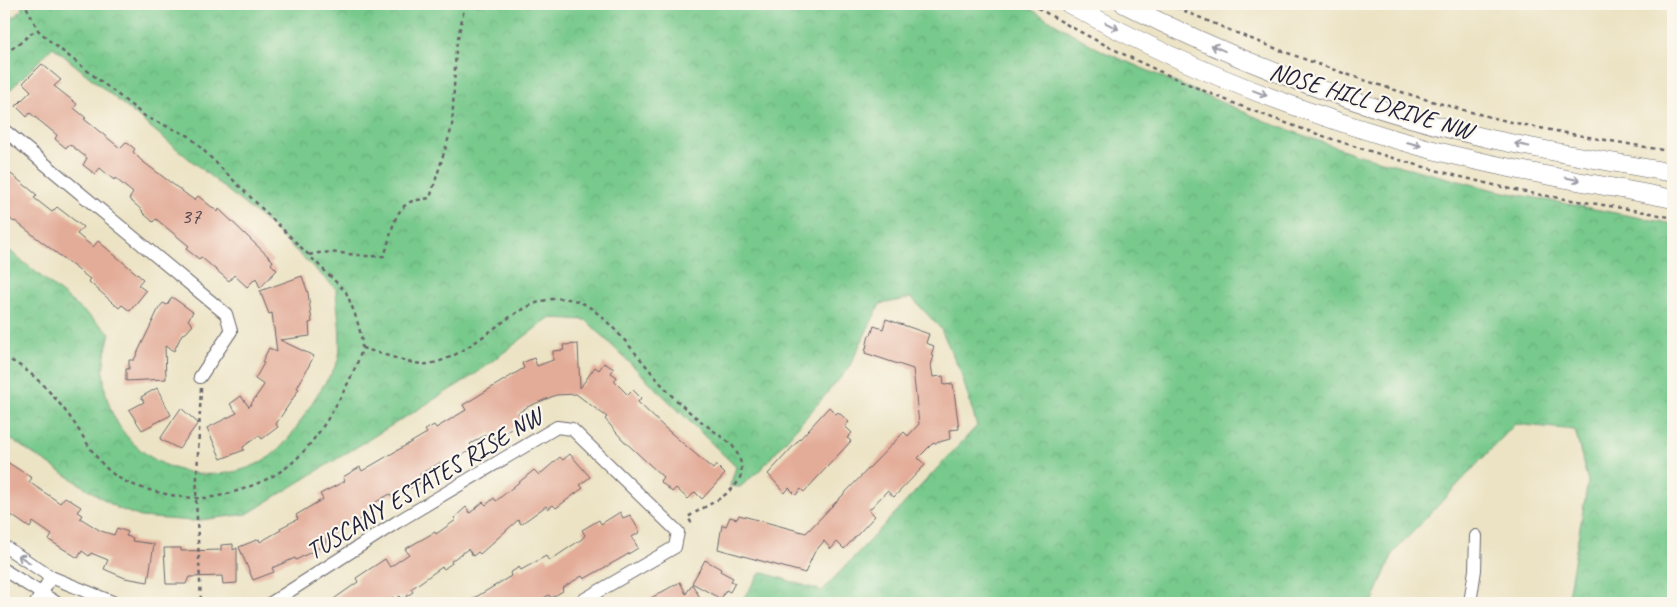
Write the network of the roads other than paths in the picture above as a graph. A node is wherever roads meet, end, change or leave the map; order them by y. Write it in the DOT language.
graph roads {
  1 [pos="1069,4"];
  2 [pos="1124,4"];
  3 [pos="4,130"];
  4 [pos="1673,173"];
  5 [pos="1673,199"];
  6 [pos="200,377"];
  7 [pos="1476,536"];
  8 [pos="4,546"];
  9 [pos="4,570"];
  10 [pos="51,577"];
  11 [pos="38,599"];
  12 [pos="57,603"];
  13 [pos="114,603"];
  14 [pos="270,603"];
  15 [pos="578,603"];
  16 [pos="1470,603"];
  1 -- 5 [label="street, NOSE HILL DRIVE NW, one-way"];
  4 -- 2 [label="street, NOSE HILL DRIVE NW, one-way"];
  3 -- 6 [label="street"];
  7 -- 16 [label="street"];
  10 -- 8 [label="street, one-way"];
  9 -- 11 [label="street"];
  10 -- 11 [label="street"];
  10 -- 13 [label="street"];
  11 -- 12 [label="street"];
  14 -- 15 [label="street, TUSCANY ESTATES RISE NW"];
}
